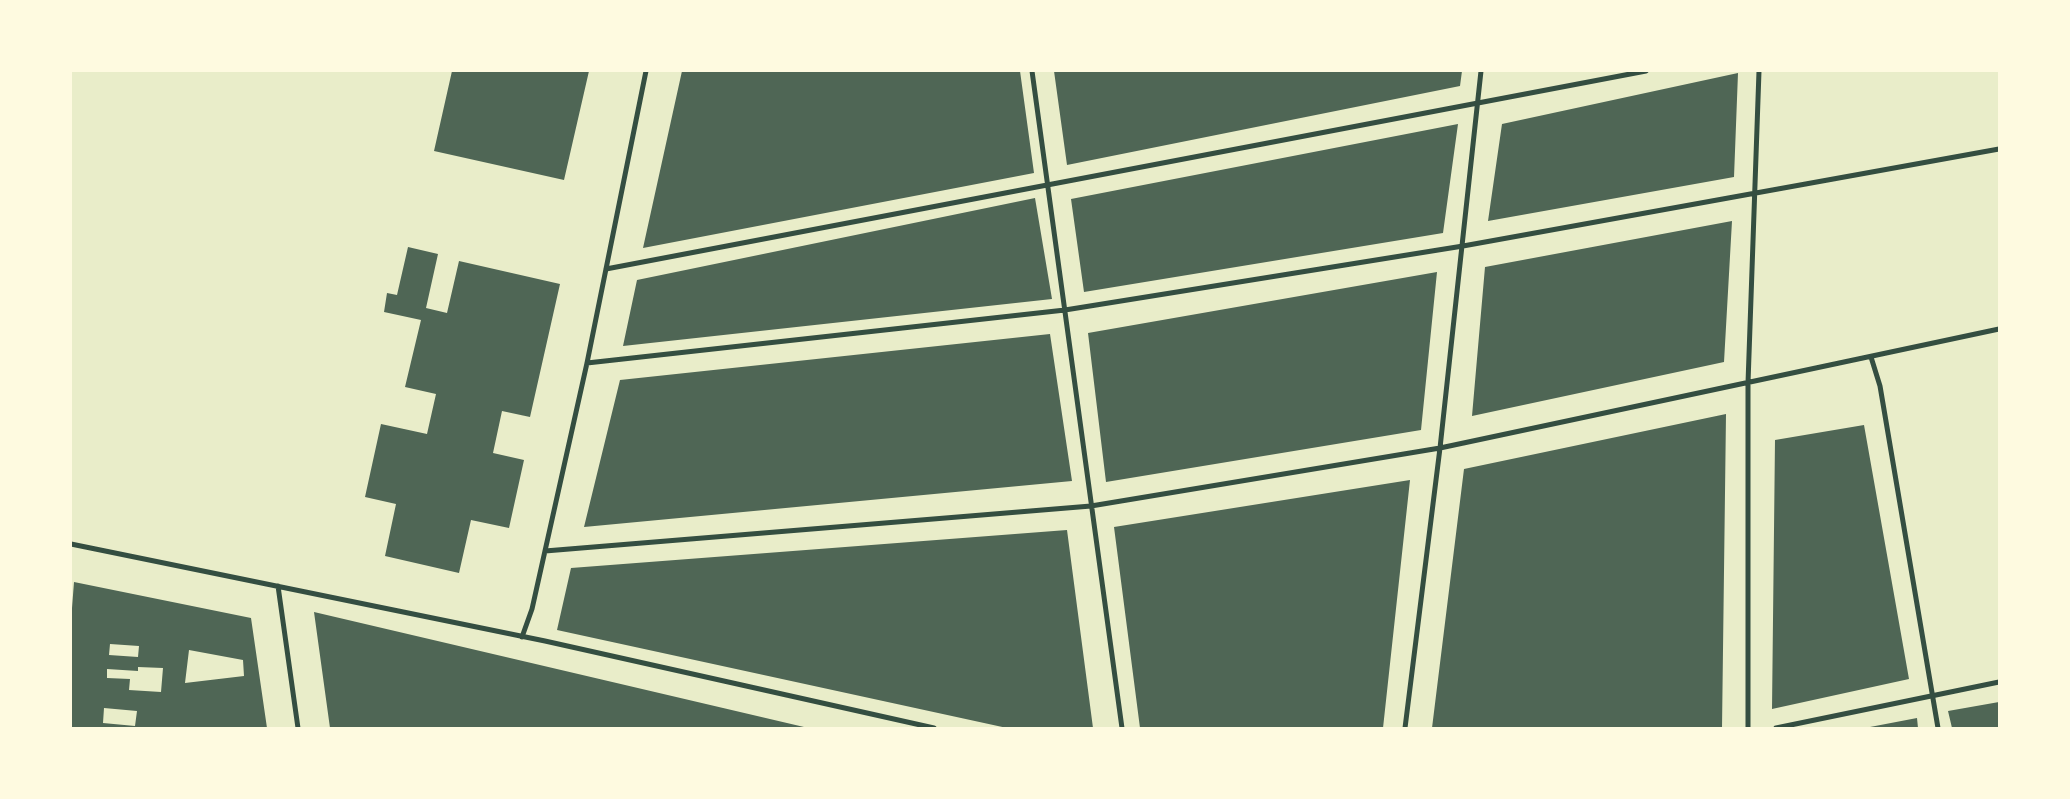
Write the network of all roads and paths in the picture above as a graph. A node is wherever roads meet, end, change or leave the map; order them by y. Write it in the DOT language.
graph roads {
  1 [pos="646,71"];
  2 [pos="1032,71"];
  3 [pos="1482,71"];
  4 [pos="1646,71"];
  5 [pos="1760,71"];
  6 [pos="1478,105"];
  7 [pos="1999,149"];
  8 [pos="1048,185"];
  9 [pos="1756,194"];
  10 [pos="1463,246"];
  11 [pos="606,269"];
  12 [pos="1065,310"];
  13 [pos="1999,329"];
  14 [pos="1871,357"];
  15 [pos="587,363"];
  16 [pos="1748,383"];
  17 [pos="1440,448"];
  18 [pos="1091,506"];
  19 [pos="71,544"];
  20 [pos="545,551"];
  21 [pos="278,586"];
  22 [pos="522,636"];
  23 [pos="1999,682"];
  24 [pos="1931,695"];
  25 [pos="298,728"];
  26 [pos="934,728"];
  27 [pos="1122,728"];
  28 [pos="1405,728"];
  29 [pos="1748,728"];
  30 [pos="1776,728"];
  31 [pos="1938,728"];
  1 -- 11 [label="street"];
  2 -- 8 [label="street"];
  3 -- 6 [label="street"];
  4 -- 6 [label="street"];
  5 -- 9 [label="street"];
  6 -- 8 [label="street"];
  6 -- 10 [label="street"];
  7 -- 9 [label="street"];
  8 -- 11 [label="street"];
  8 -- 12 [label="street"];
  9 -- 10 [label="street"];
  9 -- 16 [label="street"];
  10 -- 12 [label="street"];
  10 -- 17 [label="street"];
  11 -- 15 [label="street"];
  12 -- 15 [label="street"];
  12 -- 18 [label="street"];
  13 -- 14 [label="street"];
  14 -- 16 [label="street"];
  14 -- 24 [label="street"];
  15 -- 20 [label="street"];
  16 -- 17 [label="street"];
  16 -- 29 [label="street"];
  17 -- 18 [label="street"];
  17 -- 28 [label="street"];
  18 -- 20 [label="street"];
  18 -- 27 [label="street"];
  19 -- 21 [label="street"];
  20 -- 22 [label="street"];
  21 -- 22 [label="street"];
  21 -- 25 [label="street"];
  22 -- 26 [label="street"];
  23 -- 24 [label="street"];
  24 -- 30 [label="street"];
  24 -- 31 [label="street"];
}
